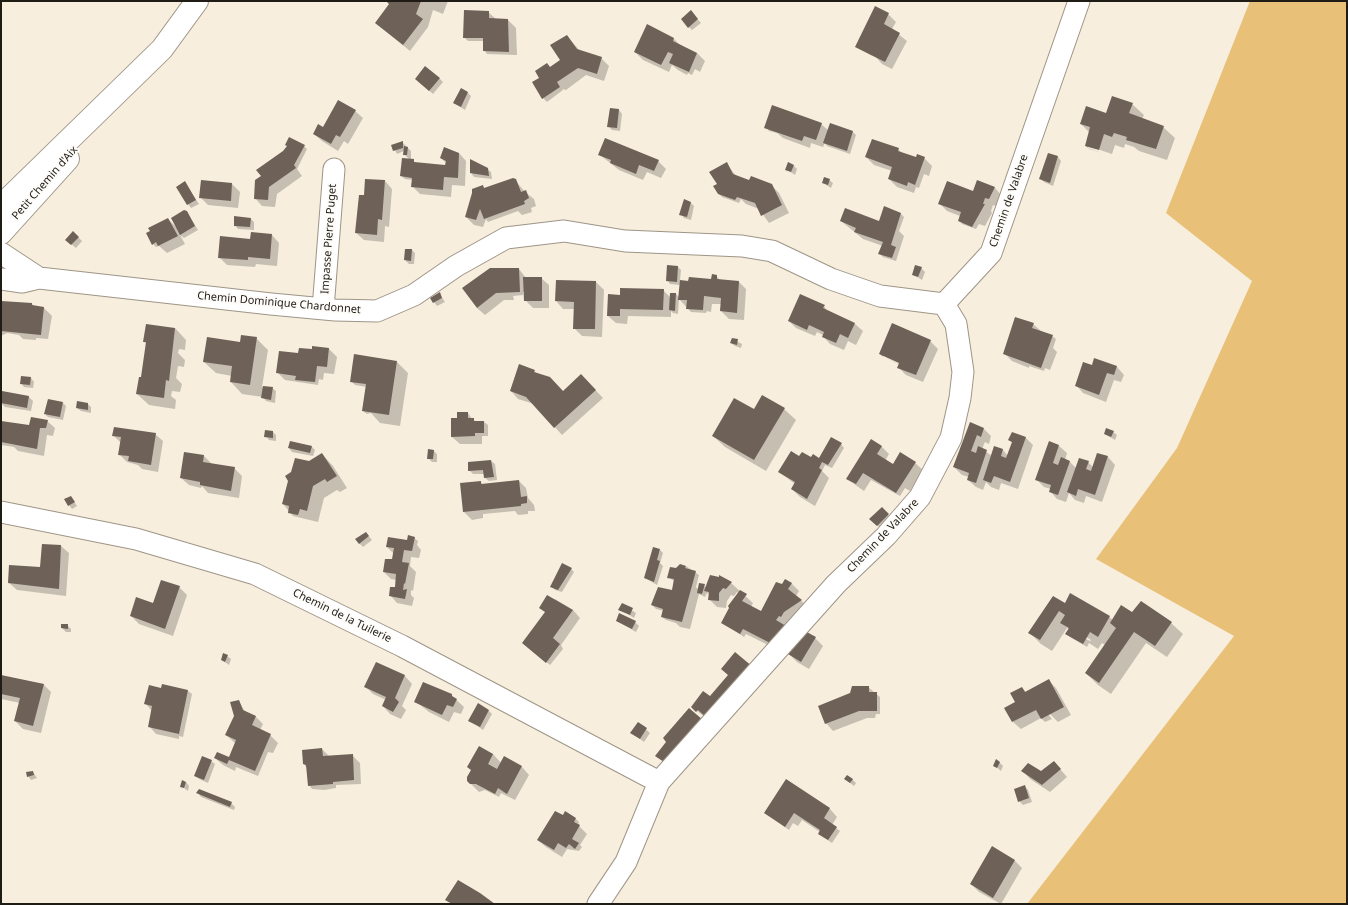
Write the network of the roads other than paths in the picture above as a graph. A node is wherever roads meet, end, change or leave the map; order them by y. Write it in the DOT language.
graph roads {
  1 [pos="197,1"];
  2 [pos="1079,1"];
  3 [pos="100,112"];
  4 [pos="334,169"];
  5 [pos="23,184"];
  6 [pos="1,206"];
  7 [pos="1,217"];
  8 [pos="1,233"];
  9 [pos="1,253"];
  10 [pos="39,278"];
  11 [pos="1,279"];
  12 [pos="944,304"];
  13 [pos="323,309"];
  14 [pos="1,512"];
  15 [pos="659,782"];
  16 [pos="598,904"];
  1 -- 3 [label="street, Petit Chemin d'Aix"];
  2 -- 12 [label="street, Chemin de Valabre"];
  3 -- 5 [label="street, Petit Chemin d'Aix"];
  3 -- 8 [label="street, Petit Chemin d'Aix"];
  4 -- 13 [label="street, Impasse Pierre Puget"];
  5 -- 6 [label="street, Petit Chemin d'Aix"];
  5 -- 7 [label="street"];
  9 -- 10 [label="street, Chemin Dominique Chardonnet"];
  10 -- 11 [label="street, Chemin Dominique Chardonnet"];
  10 -- 13 [label="street, Chemin Dominique Chardonnet"];
  12 -- 13 [label="street, Chemin Dominique Chardonnet"];
  12 -- 15 [label="street, Chemin de Valabre"];
  14 -- 15 [label="street, Chemin de la Tuilerie"];
  15 -- 16 [label="street"];
}
